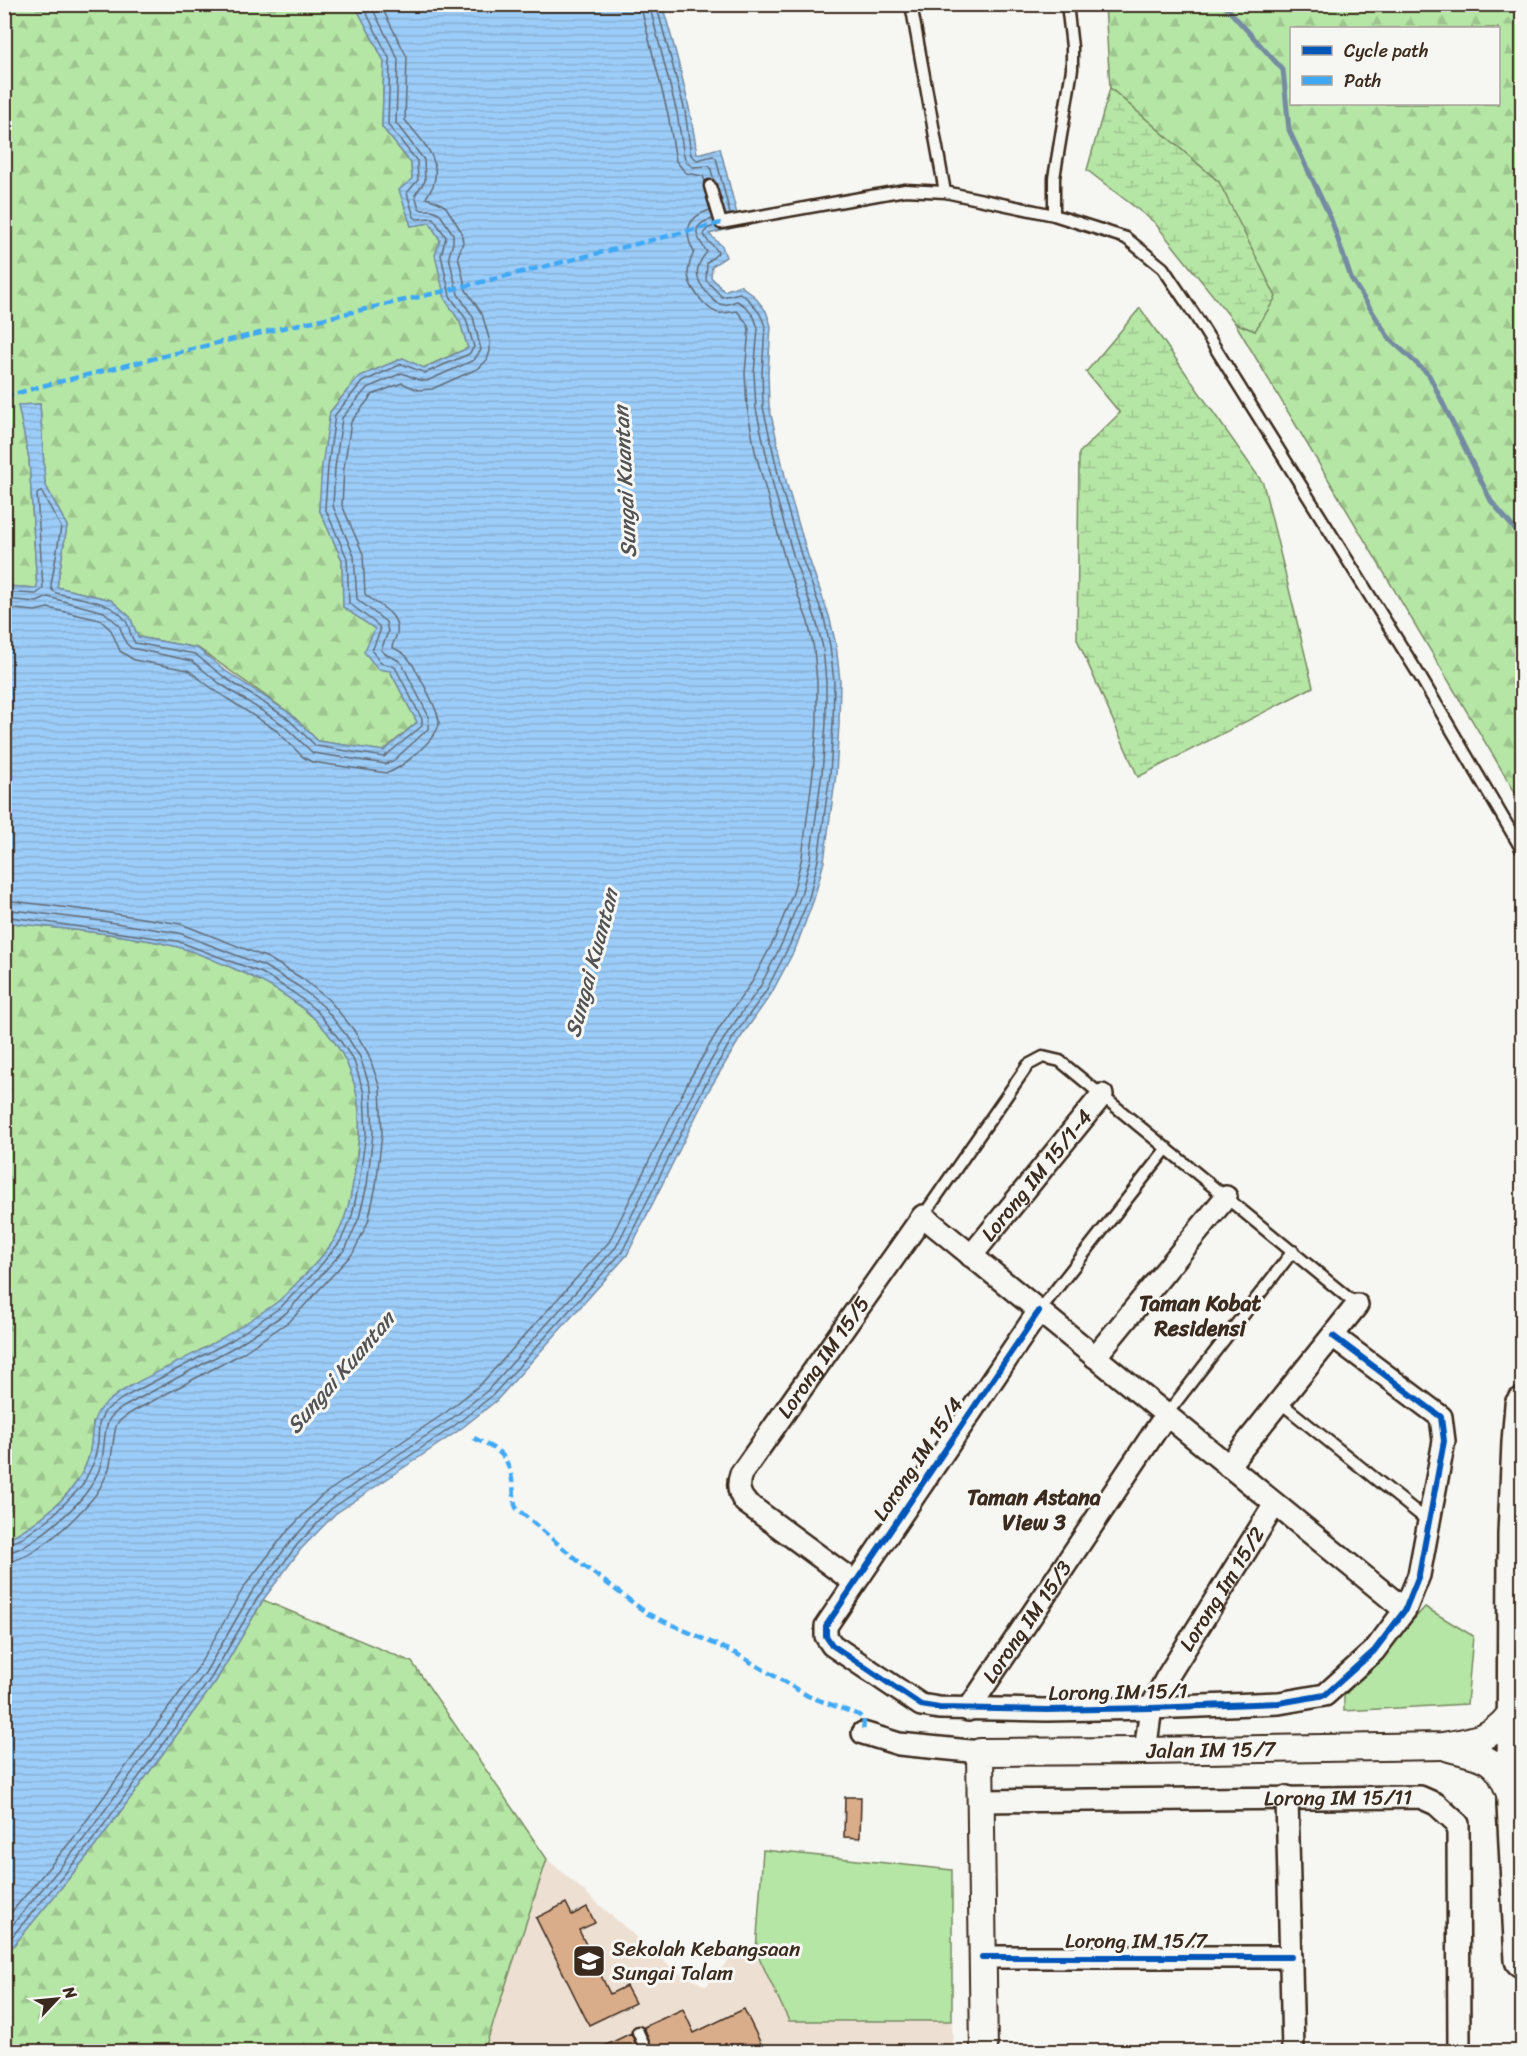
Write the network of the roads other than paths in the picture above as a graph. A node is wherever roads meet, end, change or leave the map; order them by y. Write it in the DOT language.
graph roads {
  1 [pos="911,4"];
  2 [pos="1067,4"];
  3 [pos="710,186"];
  4 [pos="945,192"];
  5 [pos="1054,215"];
  6 [pos="1522,850"];
  7 [pos="1102,1095"];
  8 [pos="1167,1148"];
  9 [pos="1226,1197"];
  10 [pos="923,1216"];
  11 [pos="1293,1251"];
  12 [pos="971,1256"];
  13 [pos="1357,1305"];
  14 [pos="1039,1311"];
  15 [pos="1333,1336"];
  16 [pos="1095,1357"];
  17 [pos="1281,1403"];
  18 [pos="1522,1405"];
  19 [pos="1166,1415"];
  20 [pos="1228,1466"];
  21 [pos="1275,1504"];
  22 [pos="1429,1522"];
  23 [pos="854,1582"];
  24 [pos="1405,1610"];
  25 [pos="826,1626"];
  26 [pos="1515,1707"];
  27 [pos="1151,1708"];
  28 [pos="968,1710"];
  29 [pos="863,1733"];
  30 [pos="1443,1746"];
  31 [pos="1145,1751"];
  32 [pos="980,1752"];
  33 [pos="1287,1797"];
  34 [pos="981,1801"];
  35 [pos="1514,1806"];
  36 [pos="982,1957"];
  37 [pos="1291,1957"];
  38 [pos="1522,1960"];
  39 [pos="638,2032"];
  40 [pos="647,2052"];
  41 [pos="984,2052"];
  42 [pos="1293,2052"];
  43 [pos="1459,2052"];
  1 -- 4 [label="lane"];
  2 -- 5 [label="lane"];
  3 -- 4 [label="lane"];
  4 -- 5 [label="lane"];
  5 -- 6 [label="lane"];
  7 -- 8 [label="lane"];
  7 -- 10 [label="lane"];
  7 -- 12 [label="street, Lorong IM 15/1-4"];
  8 -- 9 [label="lane"];
  8 -- 14 [label="lane"];
  9 -- 11 [label="lane"];
  9 -- 16 [label="street"];
  10 -- 12 [label="street"];
  10 -- 23 [label="street, Lorong IM 15/5"];
  11 -- 13 [label="lane"];
  11 -- 19 [label="lane"];
  12 -- 14 [label="street"];
  13 -- 15 [label="street"];
  14 -- 16 [label="street"];
  14 -- 23 [label="street, Lorong IM 15/4"];
  15 -- 17 [label="street"];
  15 -- 22 [label="street, Lorong IM 15/1"];
  16 -- 19 [label="street"];
  17 -- 20 [label="street"];
  17 -- 22 [label="lane"];
  18 -- 26 [label="main road"];
  19 -- 20 [label="street"];
  19 -- 28 [label="street, Lorong IM 15/3"];
  20 -- 21 [label="street"];
  21 -- 24 [label="street"];
  21 -- 27 [label="street, Lorong Im 15/2"];
  22 -- 24 [label="street, Lorong IM 15/1"];
  23 -- 25 [label="street, Lorong IM 15/4"];
  24 -- 27 [label="street, Lorong IM 15/1"];
  25 -- 28 [label="street, Lorong IM 15/1"];
  26 -- 30 [label="street"];
  26 -- 35 [label="main road"];
  27 -- 28 [label="street, Lorong IM 15/1"];
  27 -- 31 [label="street, Lorong Im 15/2"];
  29 -- 32 [label="street, Jalan IM 15/7"];
  30 -- 31 [label="street, Jalan IM 15/7"];
  30 -- 35 [label="street"];
  31 -- 32 [label="street, Jalan IM 15/7"];
  32 -- 34 [label="street"];
  33 -- 34 [label="street, Lorong IM 15/11"];
  33 -- 37 [label="street"];
  33 -- 43 [label="street, Lorong IM 15/11"];
  34 -- 36 [label="street"];
  35 -- 38 [label="main road"];
  36 -- 37 [label="street, Lorong IM 15/7"];
  36 -- 41 [label="street"];
  37 -- 42 [label="street"];
  39 -- 40 [label="lane"];
}
